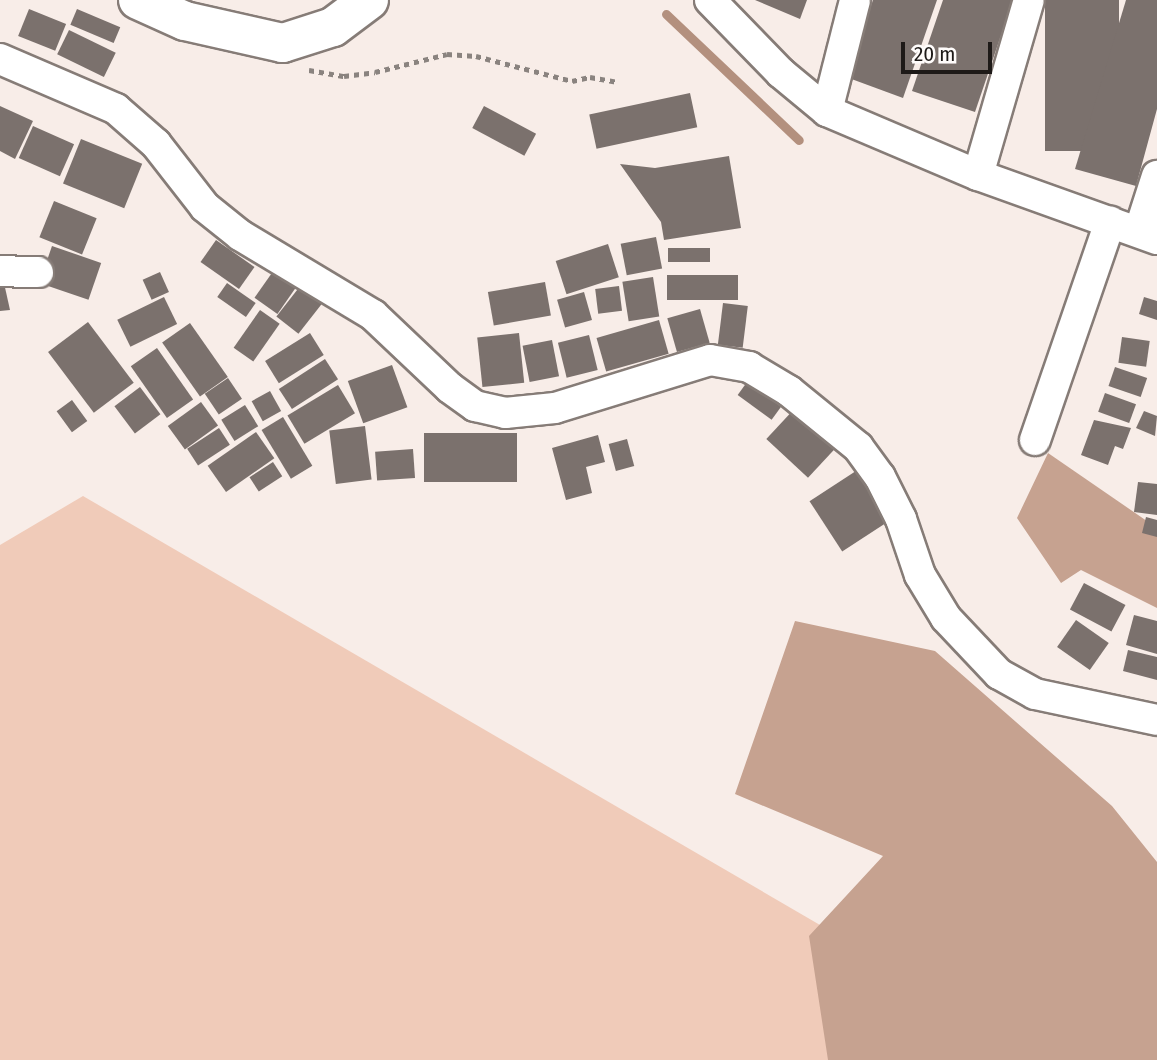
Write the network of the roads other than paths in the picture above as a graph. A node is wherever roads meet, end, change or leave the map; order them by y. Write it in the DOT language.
graph roads {
  1 [pos="138,0"];
  2 [pos="369,0"];
  3 [pos="710,0"];
  4 [pos="855,0"];
  5 [pos="1029,0"];
  6 [pos="0,59"];
  7 [pos="827,111"];
  8 [pos="978,175"];
  9 [pos="1157,176"];
  10 [pos="1110,222"];
  11 [pos="1148,236"];
  12 [pos="0,271"];
  13 [pos="38,272"];
  14 [pos="1035,440"];
  15 [pos="1157,720"];
  1 -- 2 [label="main road"];
  3 -- 7 [label="street"];
  4 -- 7 [label="street"];
  5 -- 8 [label="street"];
  6 -- 15 [label="street"];
  7 -- 8 [label="street"];
  8 -- 10 [label="street"];
  9 -- 11 [label="street"];
  10 -- 11 [label="street"];
  10 -- 14 [label="street"];
  12 -- 13 [label="street"];
}
